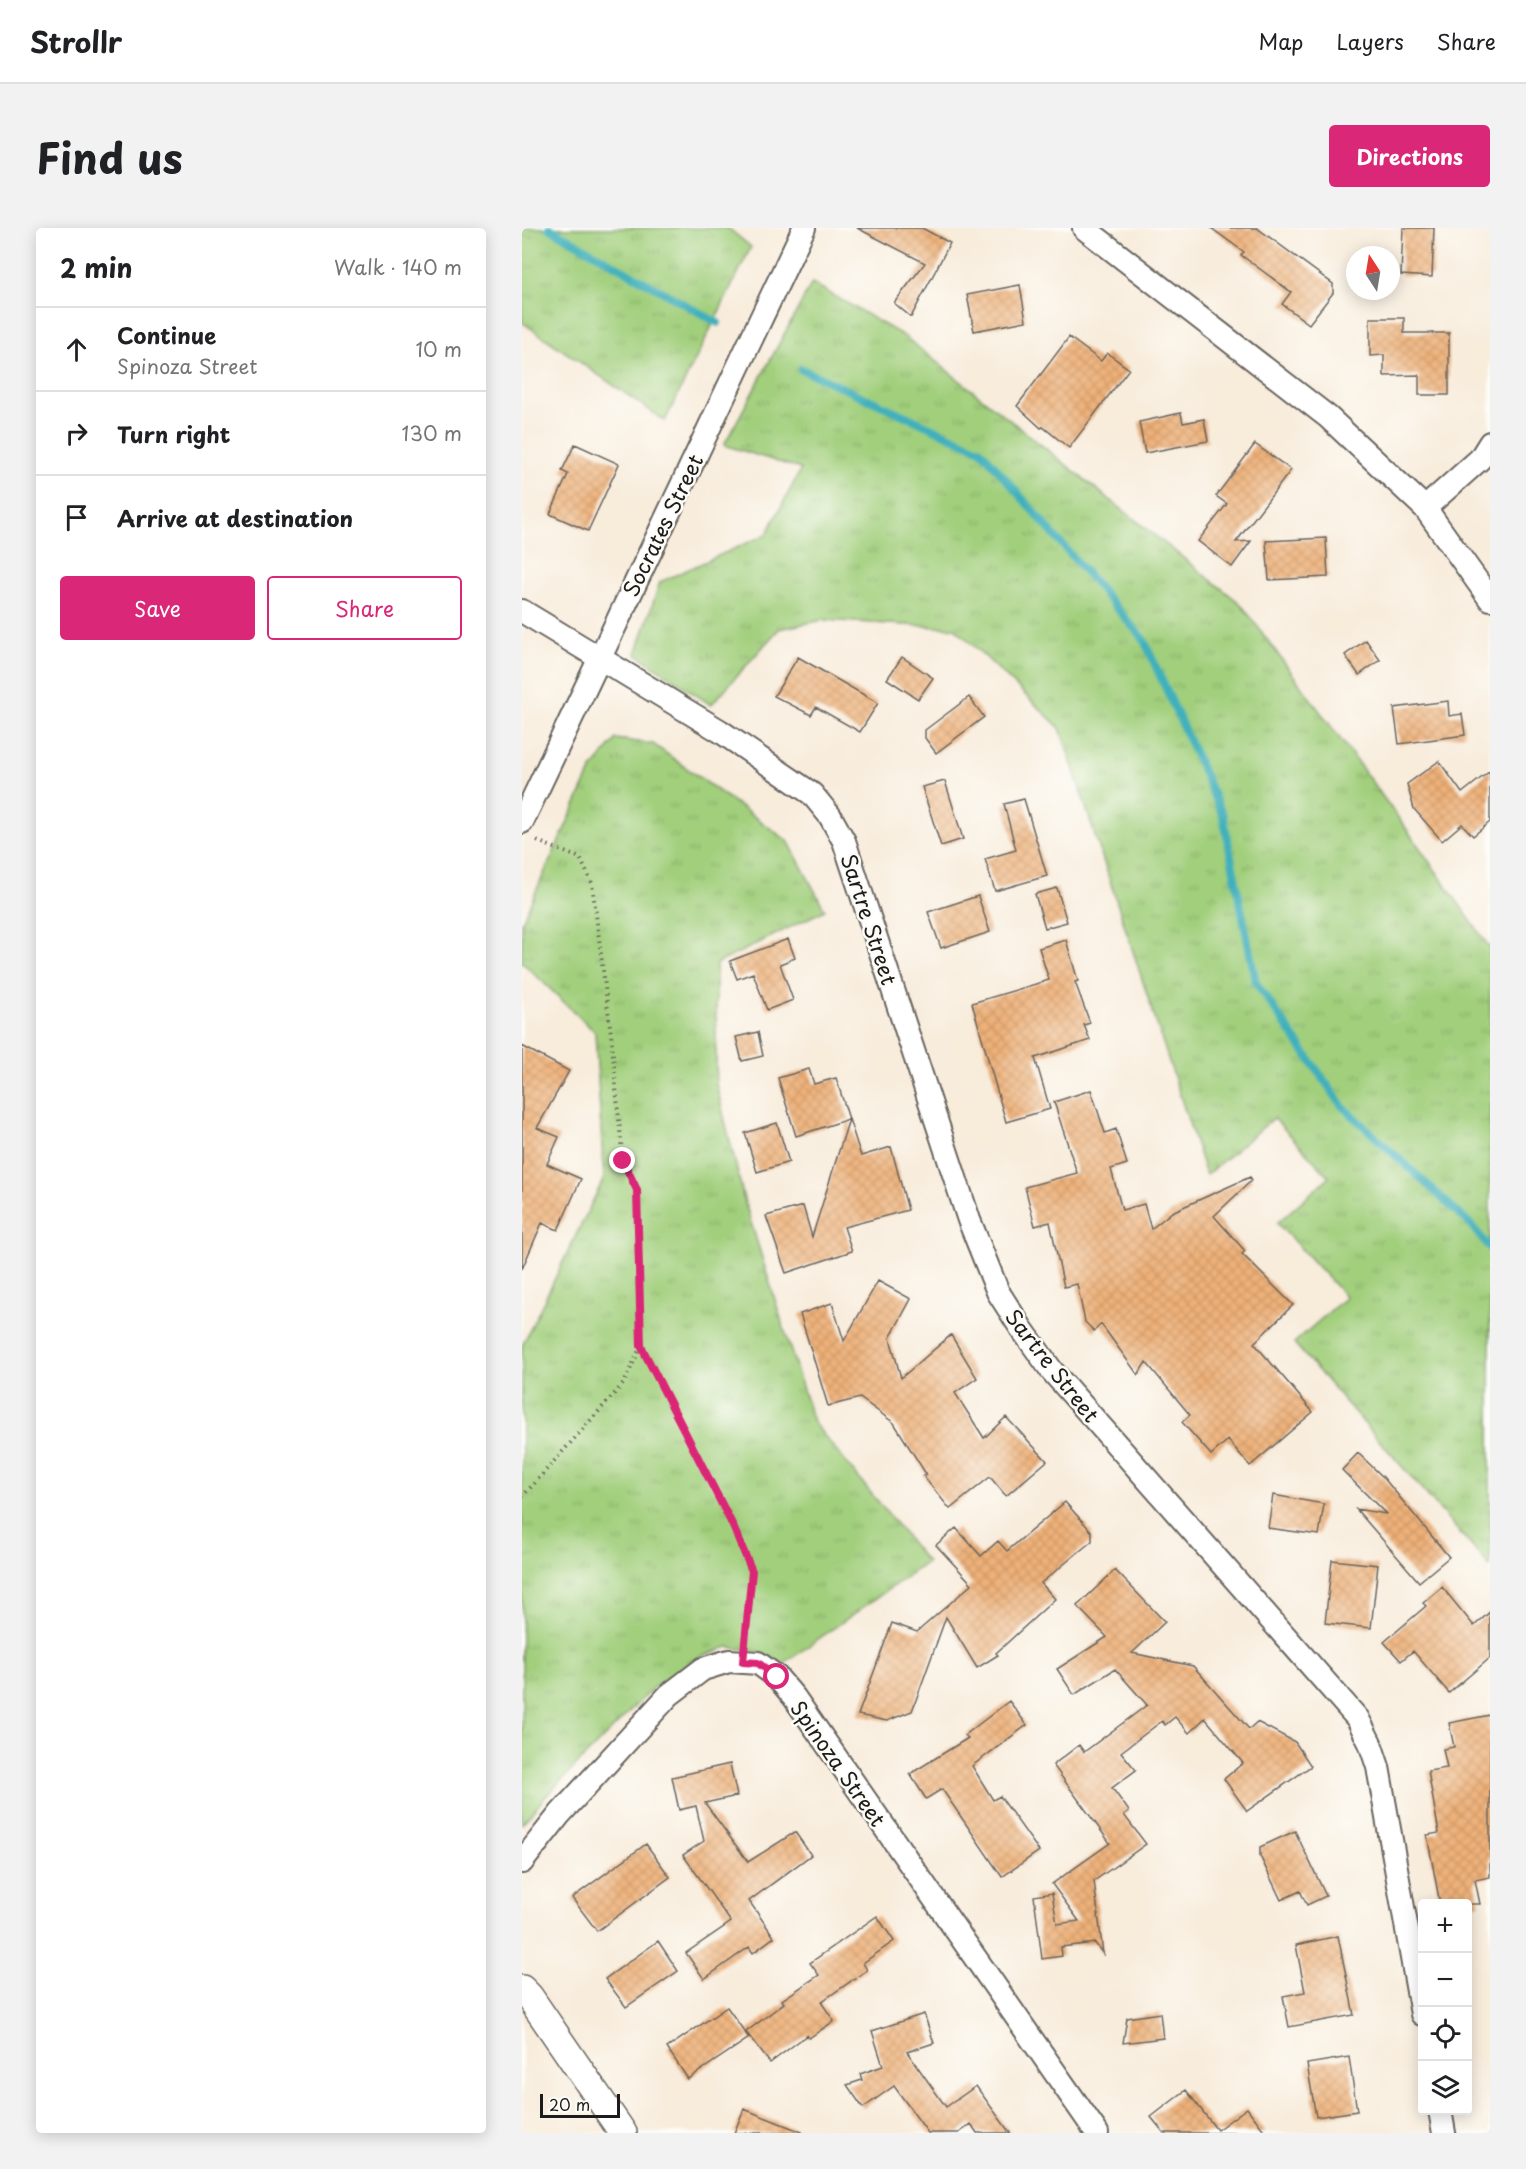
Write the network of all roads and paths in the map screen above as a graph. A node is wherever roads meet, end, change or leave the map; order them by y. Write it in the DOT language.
graph roads {
  1 [pos="804,228"];
  2 [pos="1084,228"];
  3 [pos="1490,443"];
  4 [pos="1425,508"];
  5 [pos="1490,599"];
  6 [pos="522,611"];
  7 [pos="598,658"];
  8 [pos="527,831"];
  9 [pos="641,1346"];
  10 [pos="522,1497"];
  11 [pos="743,1662"];
  12 [pos="522,1862"];
  13 [pos="522,1989"];
  14 [pos="1421,2007"];
  15 [pos="1441,2115"];
  16 [pos="623,2133"];
  17 [pos="1097,2133"];
  18 [pos="1444,2133"];
  1 -- 7 [label="street, Socrates Street"];
  2 -- 4 [label="street"];
  3 -- 4 [label="street"];
  4 -- 5 [label="street"];
  6 -- 7 [label="street, Sartre Street"];
  7 -- 8 [label="street, Socrates Street"];
  7 -- 14 [label="street, Sartre Street"];
  8 -- 9 [label="path"];
  9 -- 10 [label="path"];
  9 -- 11 [label="path"];
  11 -- 12 [label="street, Spinoza Street"];
  11 -- 17 [label="street, Spinoza Street"];
  13 -- 16 [label="street"];
  15 -- 18 [label="street"];
}
